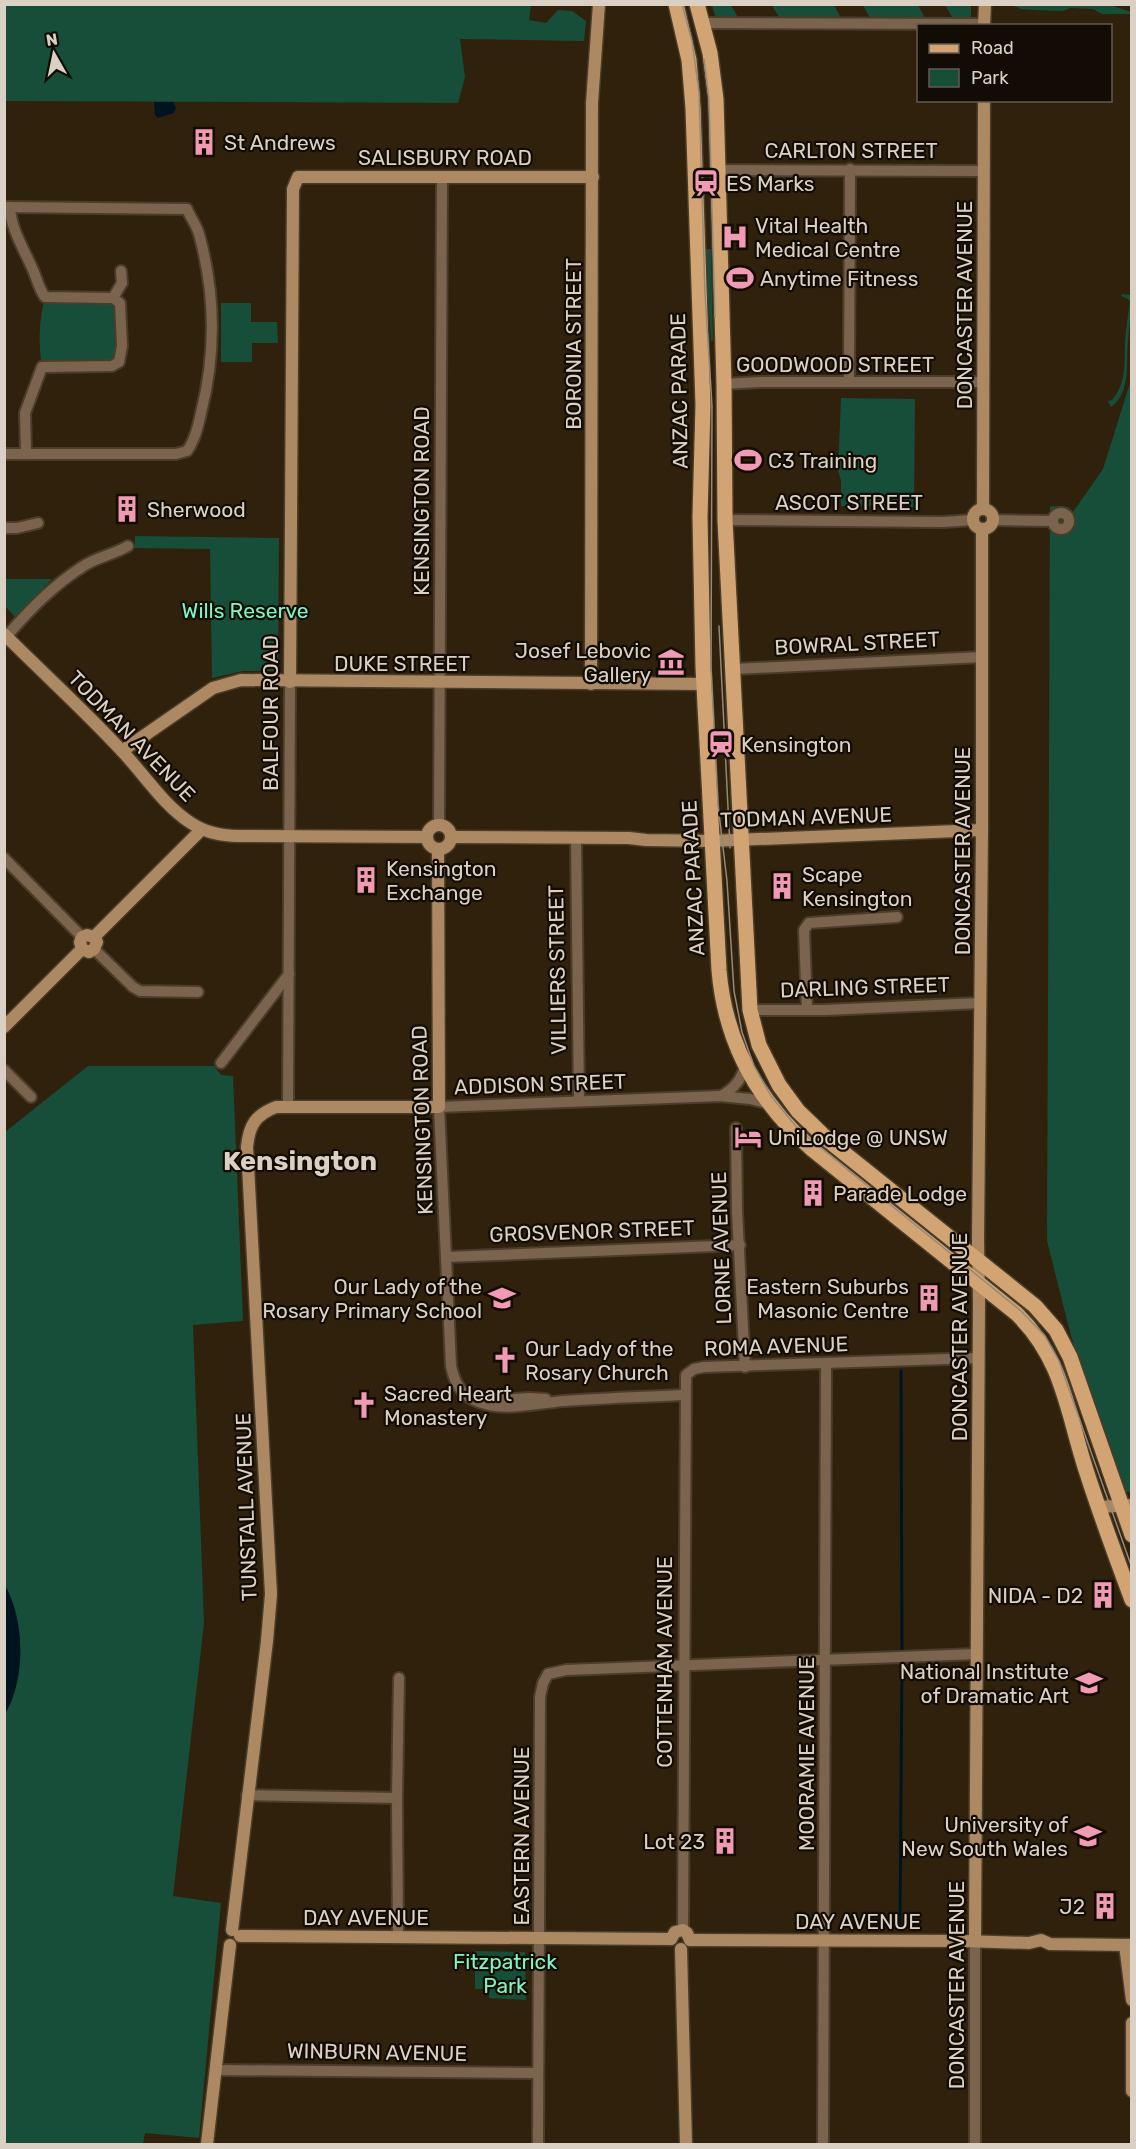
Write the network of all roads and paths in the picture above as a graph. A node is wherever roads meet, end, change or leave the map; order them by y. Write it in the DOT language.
graph roads {
  1 [pos="600,4"];
  2 [pos="676,4"];
  3 [pos="697,4"];
  4 [pos="985,4"];
  5 [pos="703,23"];
  6 [pos="984,24"];
  7 [pos="917,25"];
  8 [pos="984,102"];
  9 [pos="850,169"];
  10 [pos="717,170"];
  11 [pos="984,171"];
  12 [pos="298,177"];
  13 [pos="442,177"];
  14 [pos="592,177"];
  15 [pos="7,207"];
  16 [pos="121,271"];
  17 [pos="113,298"];
  18 [pos="849,382"];
  19 [pos="983,382"];
  20 [pos="724,384"];
  21 [pos="26,453"];
  22 [pos="4,454"];
  23 [pos="983,509"];
  24 [pos="725,520"];
  25 [pos="992,520"];
  26 [pos="1053,521"];
  27 [pos="38,523"];
  28 [pos="977,524"];
  29 [pos="4,528"];
  30 [pos="128,546"];
  31 [pos="6,635"];
  32 [pos="982,657"];
  33 [pos="734,669"];
  34 [pos="290,682"];
  35 [pos="439,683"];
  36 [pos="591,684"];
  37 [pos="704,684"];
  38 [pos="122,751"];
  39 [pos="439,825"];
  40 [pos="201,830"];
  41 [pos="982,830"];
  42 [pos="289,837"];
  43 [pos="427,837"];
  44 [pos="451,837"];
  45 [pos="576,838"];
  46 [pos="741,840"];
  47 [pos="711,841"];
  48 [pos="438,849"];
  49 [pos="4,858"];
  50 [pos="897,917"];
  51 [pos="88,943"];
  52 [pos="289,974"];
  53 [pos="198,992"];
  54 [pos="980,1003"];
  55 [pos="807,1009"];
  56 [pos="750,1010"];
  57 [pos="4,1027"];
  58 [pos="220,1063"];
  59 [pos="746,1064"];
  60 [pos="4,1070"];
  61 [pos="720,1096"];
  62 [pos="31,1097"];
  63 [pos="579,1101"];
  64 [pos="767,1103"];
  65 [pos="288,1106"];
  66 [pos="439,1107"];
  67 [pos="736,1128"];
  68 [pos="740,1245"];
  69 [pos="446,1257"];
  70 [pos="978,1262"];
  71 [pos="979,1285"];
  72 [pos="978,1358"];
  73 [pos="826,1364"];
  74 [pos="745,1367"];
  75 [pos="685,1395"];
  76 [pos="1126,1505"];
  77 [pos="1099,1507"];
  78 [pos="1131,1535"];
  79 [pos="1131,1600"];
  80 [pos="977,1654"];
  81 [pos="826,1661"];
  82 [pos="683,1665"];
  83 [pos="399,1678"];
  84 [pos="247,1795"];
  85 [pos="397,1798"];
  86 [pos="236,1933"];
  87 [pos="398,1937"];
  88 [pos="540,1938"];
  89 [pos="685,1940"];
  90 [pos="825,1940"];
  91 [pos="975,1941"];
  92 [pos="1128,1945"];
  93 [pos="1131,2000"];
  94 [pos="1131,2023"];
  95 [pos="215,2070"];
  96 [pos="538,2073"];
  97 [pos="1131,2091"];
  98 [pos="207,2145"];
  99 [pos="538,2145"];
  100 [pos="686,2145"];
  101 [pos="823,2145"];
  102 [pos="975,2145"];
  1 -- 14 [label="street, BORONIA STREET"];
  2 -- 37 [label="main road, ANZAC PARADE"];
  3 -- 5 [label="main road, ANZAC PARADE"];
  4 -- 6 [label="street"];
  5 -- 7 [label="street"];
  5 -- 10 [label="main road, ANZAC PARADE"];
  8 -- 11 [label="street, DONCASTER AVENUE"];
  9 -- 10 [label="street, CARLTON STREET"];
  9 -- 11 [label="street, CARLTON STREET"];
  9 -- 18 [label="street"];
  10 -- 20 [label="main road, ANZAC PARADE"];
  11 -- 19 [label="street, DONCASTER AVENUE"];
  12 -- 13 [label="street, SALISBURY ROAD"];
  12 -- 34 [label="street, BALFOUR ROAD"];
  13 -- 14 [label="street, SALISBURY ROAD"];
  13 -- 35 [label="street, KENSINGTON ROAD"];
  14 -- 36 [label="street, BORONIA STREET"];
  15 -- 17 [label="street"];
  15 -- 21 [label="street"];
  16 -- 17 [label="street"];
  17 -- 21 [label="street"];
  18 -- 19 [label="street, GOODWOOD STREET"];
  18 -- 20 [label="street, GOODWOOD STREET"];
  19 -- 23 [label="street, DONCASTER AVENUE"];
  20 -- 24 [label="main road, ANZAC PARADE"];
  21 -- 22 [label="street"];
  23 -- 25 [label="street"];
  23 -- 28 [label="street"];
  24 -- 28 [label="street, ASCOT STREET"];
  24 -- 33 [label="main road, ANZAC PARADE"];
  25 -- 26 [label="street"];
  25 -- 28 [label="street"];
  27 -- 29 [label="street"];
  28 -- 32 [label="street, DONCASTER AVENUE"];
  30 -- 31 [label="street"];
  31 -- 38 [label="street, TODMAN AVENUE"];
  32 -- 33 [label="street, BOWRAL STREET"];
  32 -- 41 [label="street, DONCASTER AVENUE"];
  33 -- 46 [label="main road, ANZAC PARADE"];
  34 -- 35 [label="street, DUKE STREET"];
  34 -- 38 [label="street, DUKE STREET"];
  34 -- 42 [label="street, BALFOUR ROAD"];
  35 -- 36 [label="street, DUKE STREET"];
  35 -- 39 [label="street, KENSINGTON ROAD"];
  36 -- 37 [label="street, DUKE STREET"];
  37 -- 47 [label="main road, ANZAC PARADE"];
  38 -- 40 [label="street, TODMAN AVENUE"];
  39 -- 43 [label="street"];
  39 -- 44 [label="street"];
  40 -- 42 [label="street, TODMAN AVENUE"];
  40 -- 51 [label="street"];
  41 -- 46 [label="street, TODMAN AVENUE"];
  41 -- 54 [label="street, DONCASTER AVENUE"];
  42 -- 43 [label="street, TODMAN AVENUE"];
  42 -- 52 [label="street, BALFOUR ROAD"];
  43 -- 48 [label="street"];
  44 -- 45 [label="street, TODMAN AVENUE"];
  44 -- 48 [label="street"];
  45 -- 47 [label="street, TODMAN AVENUE"];
  45 -- 63 [label="street, VILLIERS STREET"];
  46 -- 47 [label="street, TODMAN AVENUE"];
  46 -- 56 [label="main road, ANZAC PARADE"];
  47 -- 59 [label="main road, ANZAC PARADE"];
  48 -- 66 [label="street, KENSINGTON ROAD"];
  49 -- 51 [label="street"];
  50 -- 55 [label="street"];
  51 -- 53 [label="street"];
  51 -- 57 [label="street"];
  52 -- 58 [label="street"];
  52 -- 65 [label="street, BALFOUR ROAD"];
  54 -- 55 [label="street, DARLING STREET"];
  54 -- 70 [label="street, DONCASTER AVENUE"];
  55 -- 56 [label="street, DARLING STREET"];
  56 -- 70 [label="main road, ANZAC PARADE"];
  59 -- 61 [label="street"];
  59 -- 64 [label="main road, ANZAC PARADE"];
  60 -- 62 [label="street"];
  61 -- 63 [label="street, ADDISON STREET"];
  61 -- 64 [label="street, ADDISON STREET"];
  63 -- 66 [label="street, ADDISON STREET"];
  64 -- 71 [label="main road, ANZAC PARADE"];
  65 -- 66 [label="street, ADDISON STREET"];
  65 -- 84 [label="street, TUNSTALL AVENUE"];
  66 -- 69 [label="street, KENSINGTON ROAD"];
  67 -- 68 [label="street, LORNE AVENUE"];
  68 -- 69 [label="street, GROSVENOR STREET"];
  68 -- 74 [label="street, LORNE AVENUE"];
  69 -- 75 [label="street, KENSINGTON ROAD"];
  70 -- 71 [label="street, DONCASTER AVENUE"];
  70 -- 76 [label="main road, ANZAC PARADE"];
  71 -- 72 [label="street, DONCASTER AVENUE"];
  71 -- 77 [label="main road, ANZAC PARADE"];
  72 -- 73 [label="street, ROMA AVENUE"];
  72 -- 80 [label="street, DONCASTER AVENUE"];
  73 -- 74 [label="street, ROMA AVENUE"];
  73 -- 81 [label="street, MOORAMIE AVENUE"];
  74 -- 75 [label="street, ROMA AVENUE"];
  75 -- 82 [label="street, COTTENHAM AVENUE"];
  76 -- 77 [label="street"];
  76 -- 78 [label="main road, ANZAC PARADE"];
  77 -- 79 [label="main road, ANZAC PARADE"];
  80 -- 81 [label="street"];
  80 -- 91 [label="street, DONCASTER AVENUE"];
  81 -- 82 [label="street"];
  81 -- 90 [label="street, MOORAMIE AVENUE"];
  82 -- 88 [label="street, EASTERN AVENUE"];
  82 -- 89 [label="street, COTTENHAM AVENUE"];
  83 -- 85 [label="street"];
  84 -- 85 [label="street"];
  84 -- 86 [label="street, TUNSTALL AVENUE"];
  85 -- 87 [label="street"];
  86 -- 87 [label="street, DAY AVENUE"];
  86 -- 95 [label="street"];
  87 -- 88 [label="street, DAY AVENUE"];
  88 -- 89 [label="street, DAY AVENUE"];
  88 -- 96 [label="street, EASTERN AVENUE"];
  89 -- 90 [label="street, DAY AVENUE"];
  89 -- 100 [label="street, COTTENHAM AVENUE"];
  90 -- 91 [label="street, DAY AVENUE"];
  90 -- 101 [label="street, MOORAMIE AVENUE"];
  91 -- 92 [label="street, DAY AVENUE"];
  91 -- 102 [label="street, DONCASTER AVENUE"];
  92 -- 93 [label="street"];
  94 -- 97 [label="street"];
  95 -- 96 [label="street, WINBURN AVENUE"];
  95 -- 98 [label="street"];
  96 -- 99 [label="street, EASTERN AVENUE"];
}
